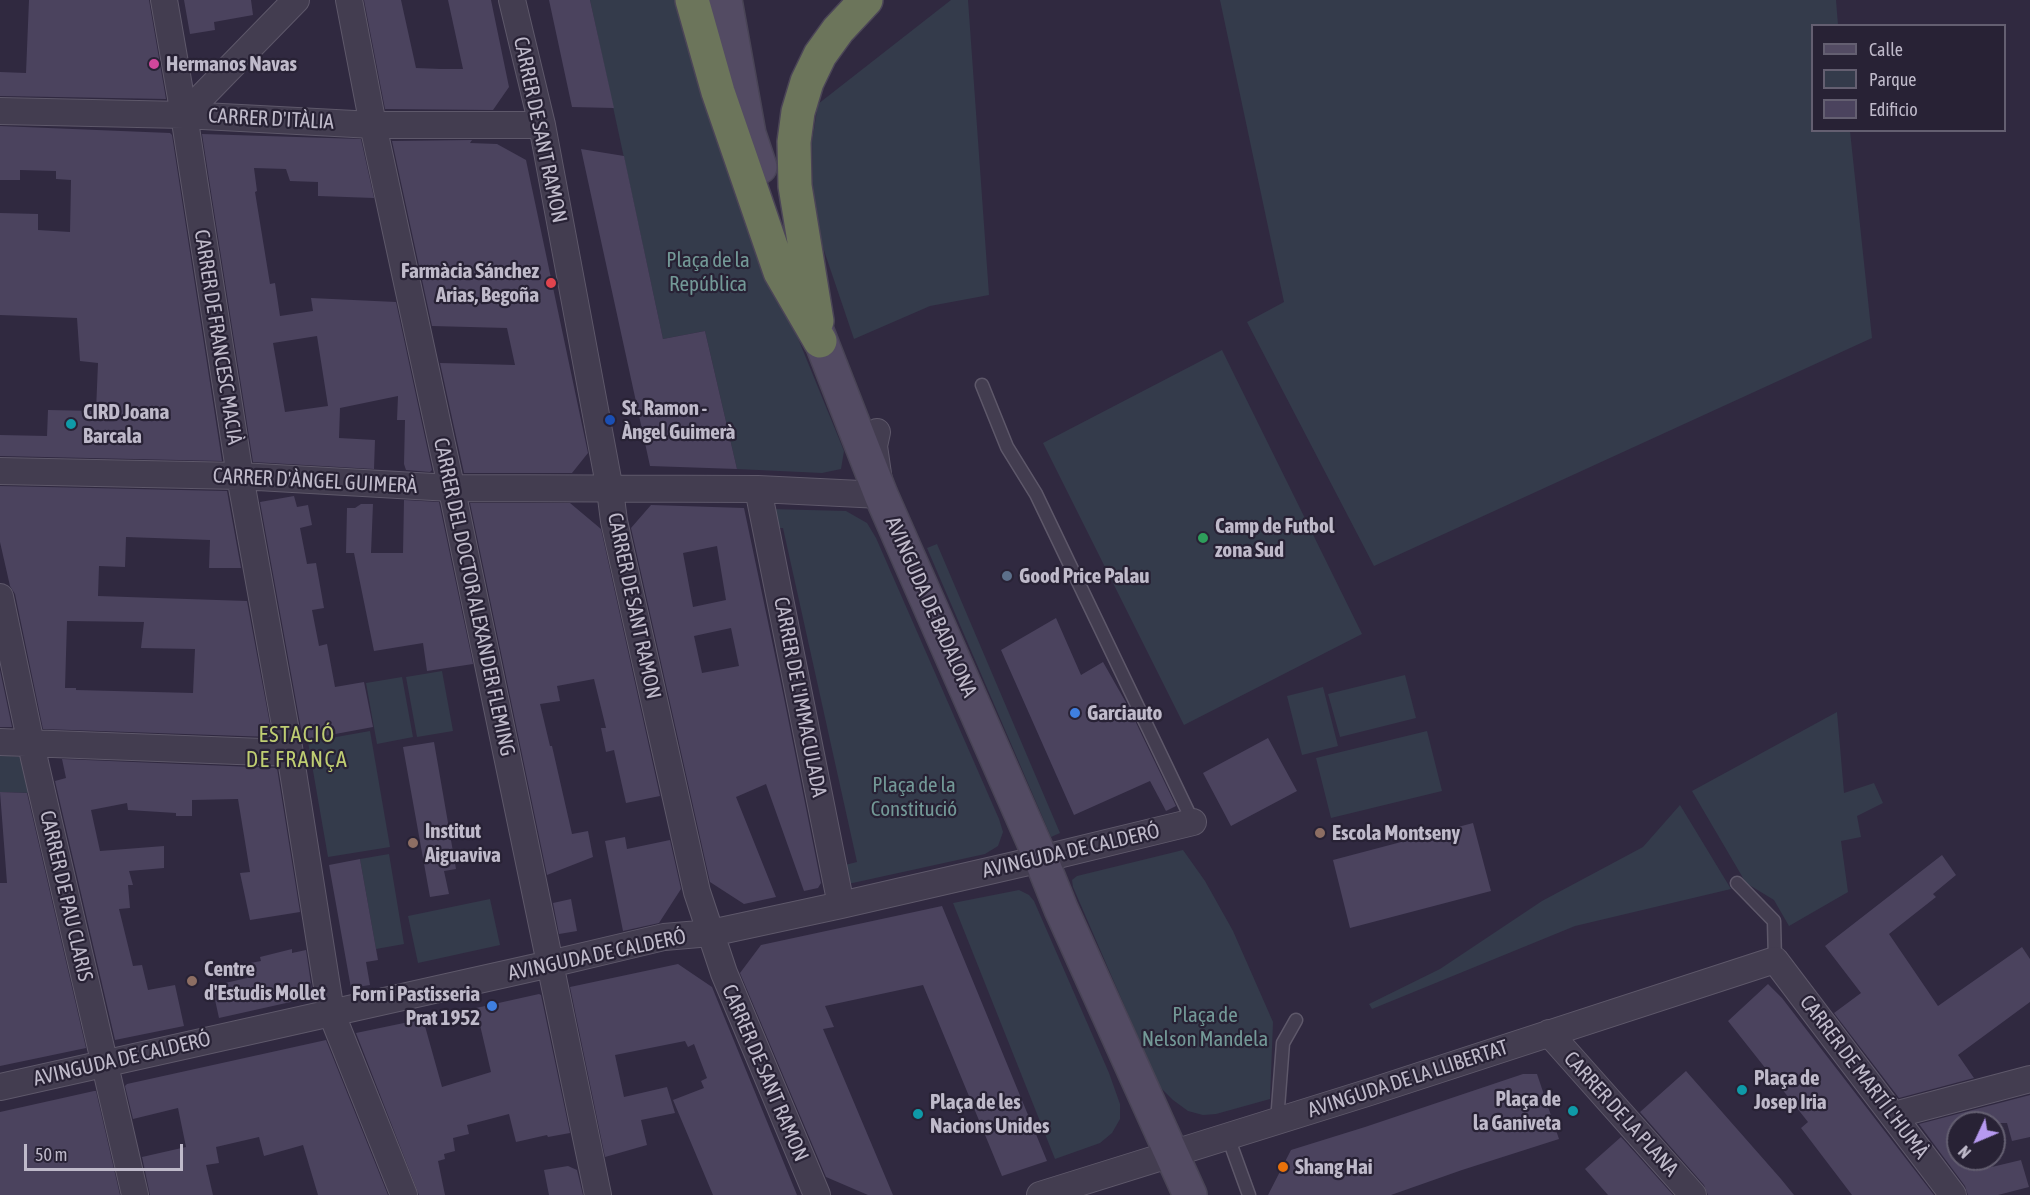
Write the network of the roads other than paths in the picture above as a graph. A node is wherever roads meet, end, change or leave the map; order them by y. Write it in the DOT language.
graph roads {
  1 [pos="164,0"];
  2 [pos="296,0"];
  3 [pos="349,0"];
  4 [pos="512,0"];
  5 [pos="692,0"];
  6 [pos="725,0"];
  7 [pos="866,0"];
  8 [pos="0,111"];
  9 [pos="184,115"];
  10 [pos="373,124"];
  11 [pos="542,125"];
  12 [pos="820,341"];
  13 [pos="982,385"];
  14 [pos="878,432"];
  15 [pos="0,471"];
  16 [pos="240,476"];
  17 [pos="451,488"];
  18 [pos="758,489"];
  19 [pos="610,490"];
  20 [pos="881,495"];
  21 [pos="0,597"];
  22 [pos="0,742"];
  23 [pos="31,743"];
  24 [pos="290,753"];
  25 [pos="1193,822"];
  26 [pos="1041,859"];
  27 [pos="1737,883"];
  28 [pos="841,905"];
  29 [pos="711,933"];
  30 [pos="1775,960"];
  31 [pos="550,964"];
  32 [pos="331,1012"];
  33 [pos="1296,1020"];
  34 [pos="1549,1033"];
  35 [pos="105,1063"];
  36 [pos="2030,1079"];
  37 [pos="0,1087"];
  38 [pos="1894,1115"];
  39 [pos="1277,1122"];
  40 [pos="1228,1137"];
  41 [pos="1172,1154"];
  42 [pos="135,1195"];
  43 [pos="404,1195"];
  44 [pos="598,1195"];
  45 [pos="817,1195"];
  46 [pos="1040,1195"];
  47 [pos="1190,1195"];
  48 [pos="1250,1195"];
  49 [pos="1693,1195"];
  50 [pos="1953,1195"];
  1 -- 9 [label="street, CARRER DE FRANCESC MACIÀ"];
  2 -- 9 [label="street"];
  3 -- 10 [label="street, CARRER DEL DOCTOR ALEXANDER FLEMING"];
  4 -- 11 [label="street, CARRER DE SANT RAMON"];
  5 -- 12 [label="highway"];
  6 -- 12 [label="street, AVINGUDA DE BADALONA"];
  7 -- 12 [label="highway"];
  8 -- 9 [label="street, CARRER D'ITÀLIA"];
  9 -- 10 [label="street, CARRER D'ITÀLIA"];
  9 -- 16 [label="street, CARRER DE FRANCESC MACIÀ"];
  10 -- 11 [label="street, CARRER D'ITÀLIA"];
  10 -- 17 [label="street, CARRER DEL DOCTOR ALEXANDER FLEMING"];
  11 -- 19 [label="street, CARRER DE SANT RAMON"];
  12 -- 20 [label="street, AVINGUDA DE BADALONA"];
  13 -- 25 [label="lane"];
  14 -- 20 [label="street"];
  15 -- 16 [label="street, CARRER D'ÀNGEL GUIMERÀ"];
  16 -- 17 [label="street, CARRER D'ÀNGEL GUIMERÀ"];
  16 -- 24 [label="street, CARRER DE FRANCESC MACIÀ"];
  17 -- 19 [label="street, CARRER D'ÀNGEL GUIMERÀ"];
  17 -- 31 [label="street, CARRER DEL DOCTOR ALEXANDER FLEMING"];
  18 -- 19 [label="street, CARRER D'ÀNGEL GUIMERÀ"];
  18 -- 20 [label="street, CARRER D'ÀNGEL GUIMERÀ"];
  18 -- 28 [label="street, CARRER DE L'IMMACULADA"];
  19 -- 29 [label="street, CARRER DE SANT RAMON"];
  20 -- 26 [label="street, AVINGUDA DE BADALONA"];
  21 -- 23 [label="street, CARRER DE PAU CLARIS"];
  22 -- 23 [label="street"];
  23 -- 24 [label="street"];
  23 -- 35 [label="street, CARRER DE PAU CLARIS"];
  24 -- 32 [label="street, CARRER DE FRANCESC MACIÀ"];
  25 -- 26 [label="street, AVINGUDA DE CALDERÓ"];
  26 -- 28 [label="street, AVINGUDA DE CALDERÓ"];
  26 -- 41 [label="street, AVINGUDA DE BADALONA"];
  27 -- 30 [label="lane"];
  28 -- 29 [label="street, AVINGUDA DE CALDERÓ"];
  29 -- 31 [label="street, AVINGUDA DE CALDERÓ"];
  29 -- 45 [label="street, CARRER DE SANT RAMON"];
  30 -- 34 [label="street, AVINGUDA DE LA LLIBERTAT"];
  30 -- 38 [label="street, CARRER DE MARTÍ L'HUMÀ"];
  31 -- 32 [label="street, AVINGUDA DE CALDERÓ"];
  31 -- 44 [label="street, CARRER DEL DOCTOR ALEXANDER FLEMING"];
  32 -- 35 [label="street, AVINGUDA DE CALDERÓ"];
  32 -- 43 [label="street, CARRER DE FRANCESC MACIÀ"];
  33 -- 39 [label="lane"];
  34 -- 39 [label="street, AVINGUDA DE LA LLIBERTAT"];
  34 -- 49 [label="street, CARRER DE LA PLANA"];
  35 -- 37 [label="street, AVINGUDA DE CALDERÓ"];
  35 -- 42 [label="street, CARRER DE PAU CLARIS"];
  36 -- 38 [label="street"];
  38 -- 50 [label="street, CARRER DE MARTÍ L'HUMÀ"];
  39 -- 40 [label="street, AVINGUDA DE LA LLIBERTAT"];
  40 -- 41 [label="street, AVINGUDA DE LA LLIBERTAT"];
  40 -- 48 [label="lane"];
  41 -- 46 [label="street, AVINGUDA DE LA LLIBERTAT"];
  41 -- 47 [label="street, AVINGUDA DE BADALONA"];
}
